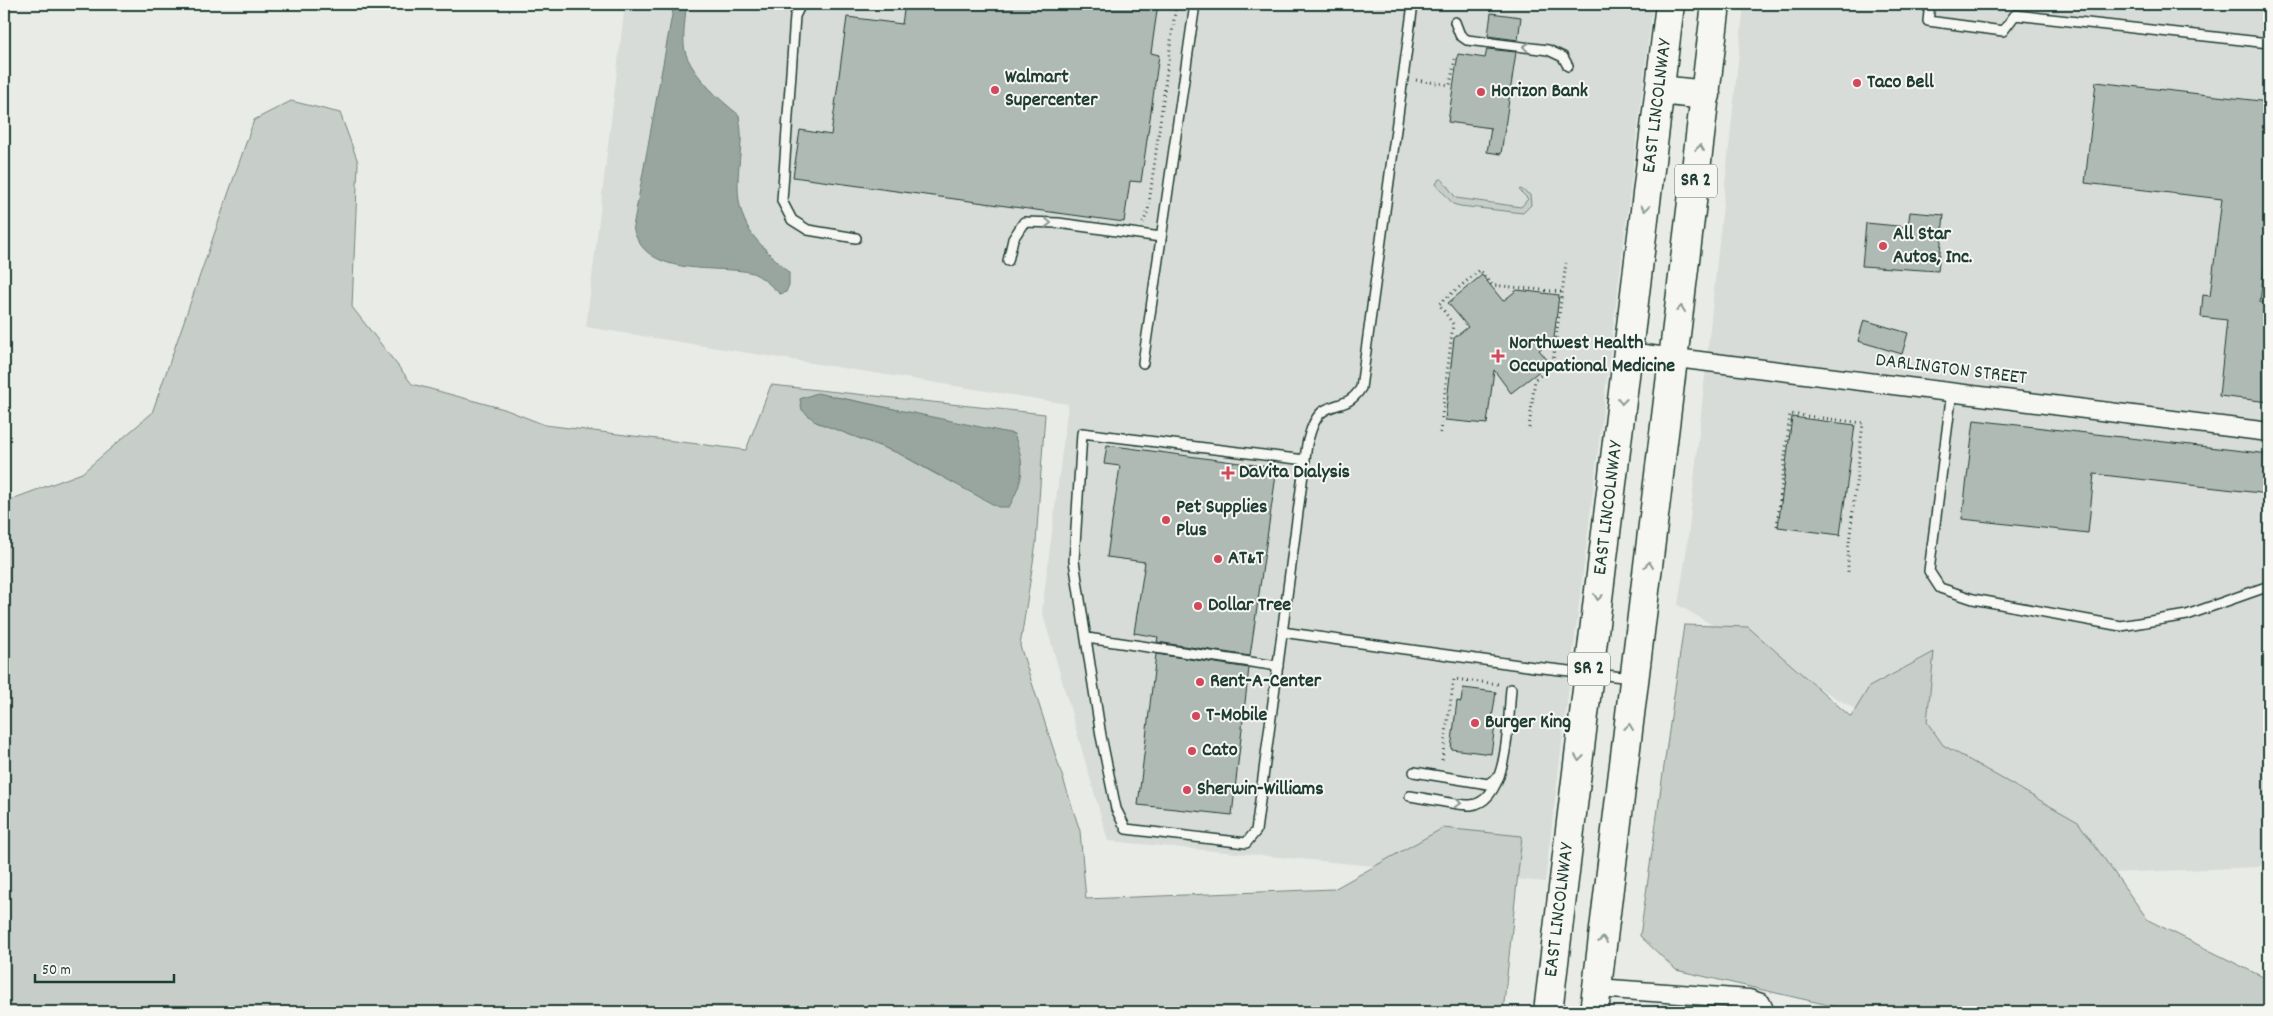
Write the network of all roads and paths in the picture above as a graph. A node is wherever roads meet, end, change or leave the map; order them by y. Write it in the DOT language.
graph roads {
  1 [pos="801,4"];
  2 [pos="1176,4"];
  3 [pos="1195,4"];
  4 [pos="1413,4"];
  5 [pos="1670,4"];
  6 [pos="1716,4"];
  7 [pos="1930,4"];
  8 [pos="1455,22"];
  9 [pos="2269,43"];
  10 [pos="1454,59"];
  11 [pos="1568,66"];
  12 [pos="1403,78"];
  13 [pos="1660,90"];
  14 [pos="1706,95"];
  15 [pos="1141,234"];
  16 [pos="1161,237"];
  17 [pos="856,238"];
  18 [pos="1008,261"];
  19 [pos="1566,263"];
  20 [pos="1562,292"];
  21 [pos="1628,352"];
  22 [pos="1675,357"];
  23 [pos="1143,363"];
  24 [pos="1952,391"];
  25 [pos="1529,428"];
  26 [pos="2269,432"];
  27 [pos="1440,434"];
  28 [pos="1305,460"];
  29 [pos="1777,526"];
  30 [pos="1848,572"];
  31 [pos="2269,586"];
  32 [pos="1282,632"];
  33 [pos="1086,638"];
  34 [pos="1278,666"];
  35 [pos="1589,675"];
  36 [pos="1635,678"];
  37 [pos="1502,685"];
  38 [pos="1511,689"];
  39 [pos="1442,760"];
  40 [pos="1414,772"];
  41 [pos="1500,776"];
  42 [pos="1410,796"];
  43 [pos="1596,1000"];
  44 [pos="1548,1012"];
  45 [pos="1765,1012"];
  1 -- 17 [label="lane"];
  2 -- 15 [label="path"];
  3 -- 16 [label="lane"];
  4 -- 12 [label="lane"];
  5 -- 13 [label="main road, EAST LINCOLNWAY / SR 2"];
  6 -- 14 [label="main road, SR 2"];
  7 -- 9 [label="lane"];
  11 -- 8 [label="lane, one-way"];
  10 -- 12 [label="path"];
  12 -- 28 [label="lane"];
  13 -- 14 [label="main road"];
  13 -- 21 [label="main road, EAST LINCOLNWAY / SR 2, one-way"];
  22 -- 14 [label="main road, SR 2, one-way"];
  15 -- 16 [label="lane"];
  18 -- 15 [label="lane, one-way"];
  16 -- 23 [label="lane"];
  19 -- 20 [label="path"];
  20 -- 25 [label="path"];
  20 -- 27 [label="path"];
  21 -- 22 [label="street, DARLINGTON STREET"];
  21 -- 35 [label="main road, EAST LINCOLNWAY / SR 2, one-way"];
  22 -- 24 [label="street, DARLINGTON STREET"];
  36 -- 22 [label="main road, SR 2, one-way"];
  24 -- 26 [label="street, DARLINGTON STREET"];
  24 -- 31 [label="lane"];
  28 -- 32 [label="lane"];
  28 -- 33 [label="lane"];
  29 -- 30 [label="path"];
  32 -- 34 [label="lane"];
  32 -- 35 [label="lane"];
  33 -- 34 [label="lane"];
  33 -- 34 [label="lane"];
  35 -- 36 [label="lane"];
  35 -- 44 [label="main road, EAST LINCOLNWAY / SR 2, one-way"];
  43 -- 36 [label="main road, SR 2, one-way"];
  37 -- 39 [label="path"];
  38 -- 41 [label="lane"];
  40 -- 41 [label="lane"];
  42 -- 41 [label="lane, one-way"];
  43 -- 45 [label="street"];
}
